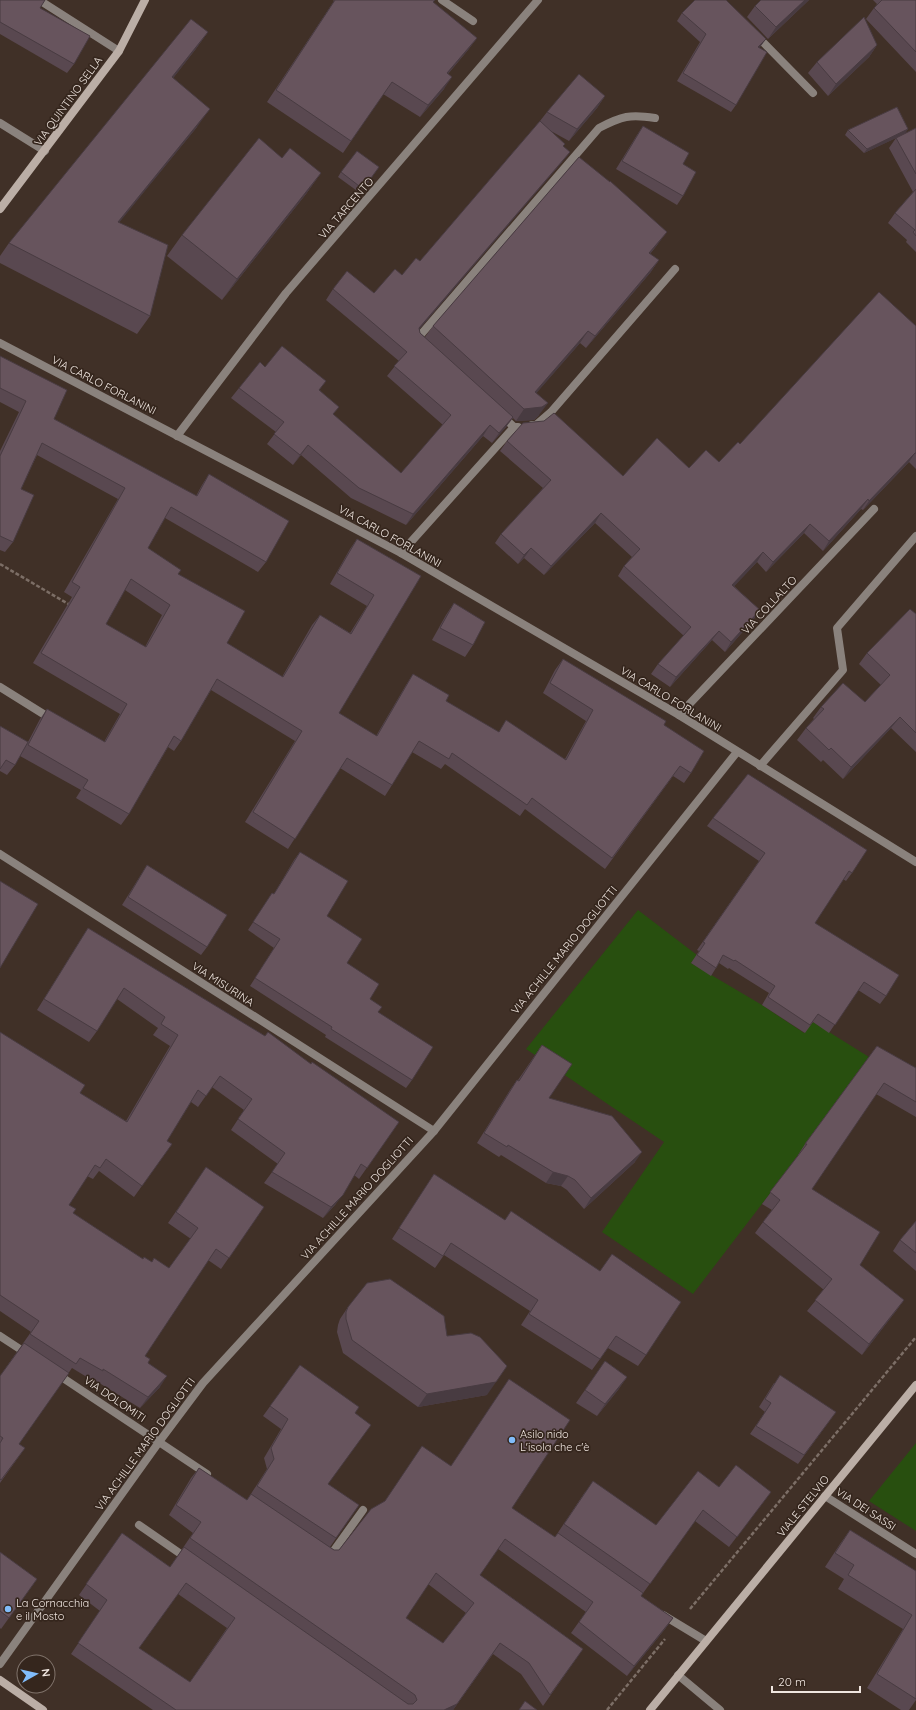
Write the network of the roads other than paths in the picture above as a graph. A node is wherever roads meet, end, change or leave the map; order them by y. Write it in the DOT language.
graph roads {
  1 [pos="39,0"];
  2 [pos="145,0"];
  3 [pos="442,0"];
  4 [pos="538,0"];
  5 [pos="473,21"];
  6 [pos="749,27"];
  7 [pos="119,51"];
  8 [pos="813,93"];
  9 [pos="655,118"];
  10 [pos="0,123"];
  11 [pos="45,151"];
  12 [pos="0,209"];
  13 [pos="675,269"];
  14 [pos="0,343"];
  15 [pos="428,349"];
  16 [pos="497,412"];
  17 [pos="514,427"];
  18 [pos="177,436"];
  19 [pos="874,509"];
  20 [pos="916,536"];
  21 [pos="401,553"];
  22 [pos="0,687"];
  23 [pos="679,715"];
  24 [pos="58,722"];
  25 [pos="737,752"];
  26 [pos="760,766"];
  27 [pos="0,854"];
  28 [pos="916,862"];
  29 [pos="434,1131"];
  30 [pos="0,1336"];
  31 [pos="33,1358"];
  32 [pos="53,1371"];
  33 [pos="916,1385"];
  34 [pos="159,1442"];
  35 [pos="215,1480"];
  36 [pos="825,1496"];
  37 [pos="363,1510"];
  38 [pos="139,1525"];
  39 [pos="324,1552"];
  40 [pos="916,1554"];
  41 [pos="198,1566"];
  42 [pos="657,1611"];
  43 [pos="706,1641"];
  44 [pos="0,1664"];
  45 [pos="678,1675"];
  46 [pos="0,1680"];
  47 [pos="43,1710"];
  48 [pos="650,1710"];
  49 [pos="720,1710"];
  1 -- 7 [label="street"];
  2 -- 7 [label="street, VIA QUINTINO SELLA"];
  3 -- 5 [label="street"];
  4 -- 18 [label="street, VIA TARCENTO"];
  6 -- 8 [label="street"];
  7 -- 11 [label="street, VIA QUINTINO SELLA"];
  9 -- 15 [label="street"];
  10 -- 11 [label="street"];
  11 -- 12 [label="street, VIA QUINTINO SELLA"];
  13 -- 17 [label="street"];
  14 -- 18 [label="street, VIA CARLO FORLANINI"];
  16 -- 17 [label="street"];
  17 -- 21 [label="street"];
  18 -- 21 [label="street, VIA CARLO FORLANINI"];
  19 -- 23 [label="street, VIA COLLALTO"];
  20 -- 26 [label="street"];
  21 -- 23 [label="street, VIA CARLO FORLANINI"];
  22 -- 24 [label="street"];
  23 -- 25 [label="street, VIA CARLO FORLANINI"];
  25 -- 26 [label="street, VIA CARLO FORLANINI"];
  25 -- 29 [label="street, VIA ACHILLE MARIO DOGLIOTTI"];
  26 -- 28 [label="street, VIA CARLO FORLANINI"];
  27 -- 29 [label="street, VIA MISURINA"];
  29 -- 34 [label="street, VIA ACHILLE MARIO DOGLIOTTI"];
  30 -- 31 [label="street"];
  32 -- 34 [label="street, VIA DOLOMITI"];
  33 -- 36 [label="street, VIALE STELVIO"];
  34 -- 35 [label="street, VIA DOLOMITI"];
  34 -- 44 [label="street, VIA ACHILLE MARIO DOGLIOTTI"];
  36 -- 40 [label="street, VIA DEI SASSI"];
  36 -- 43 [label="street, VIALE STELVIO"];
  37 -- 39 [label="street"];
  38 -- 41 [label="street"];
  42 -- 43 [label="street"];
  43 -- 45 [label="street, VIALE STELVIO"];
  45 -- 48 [label="street, VIALE STELVIO"];
  45 -- 49 [label="street"];
  46 -- 47 [label="street"];
}
